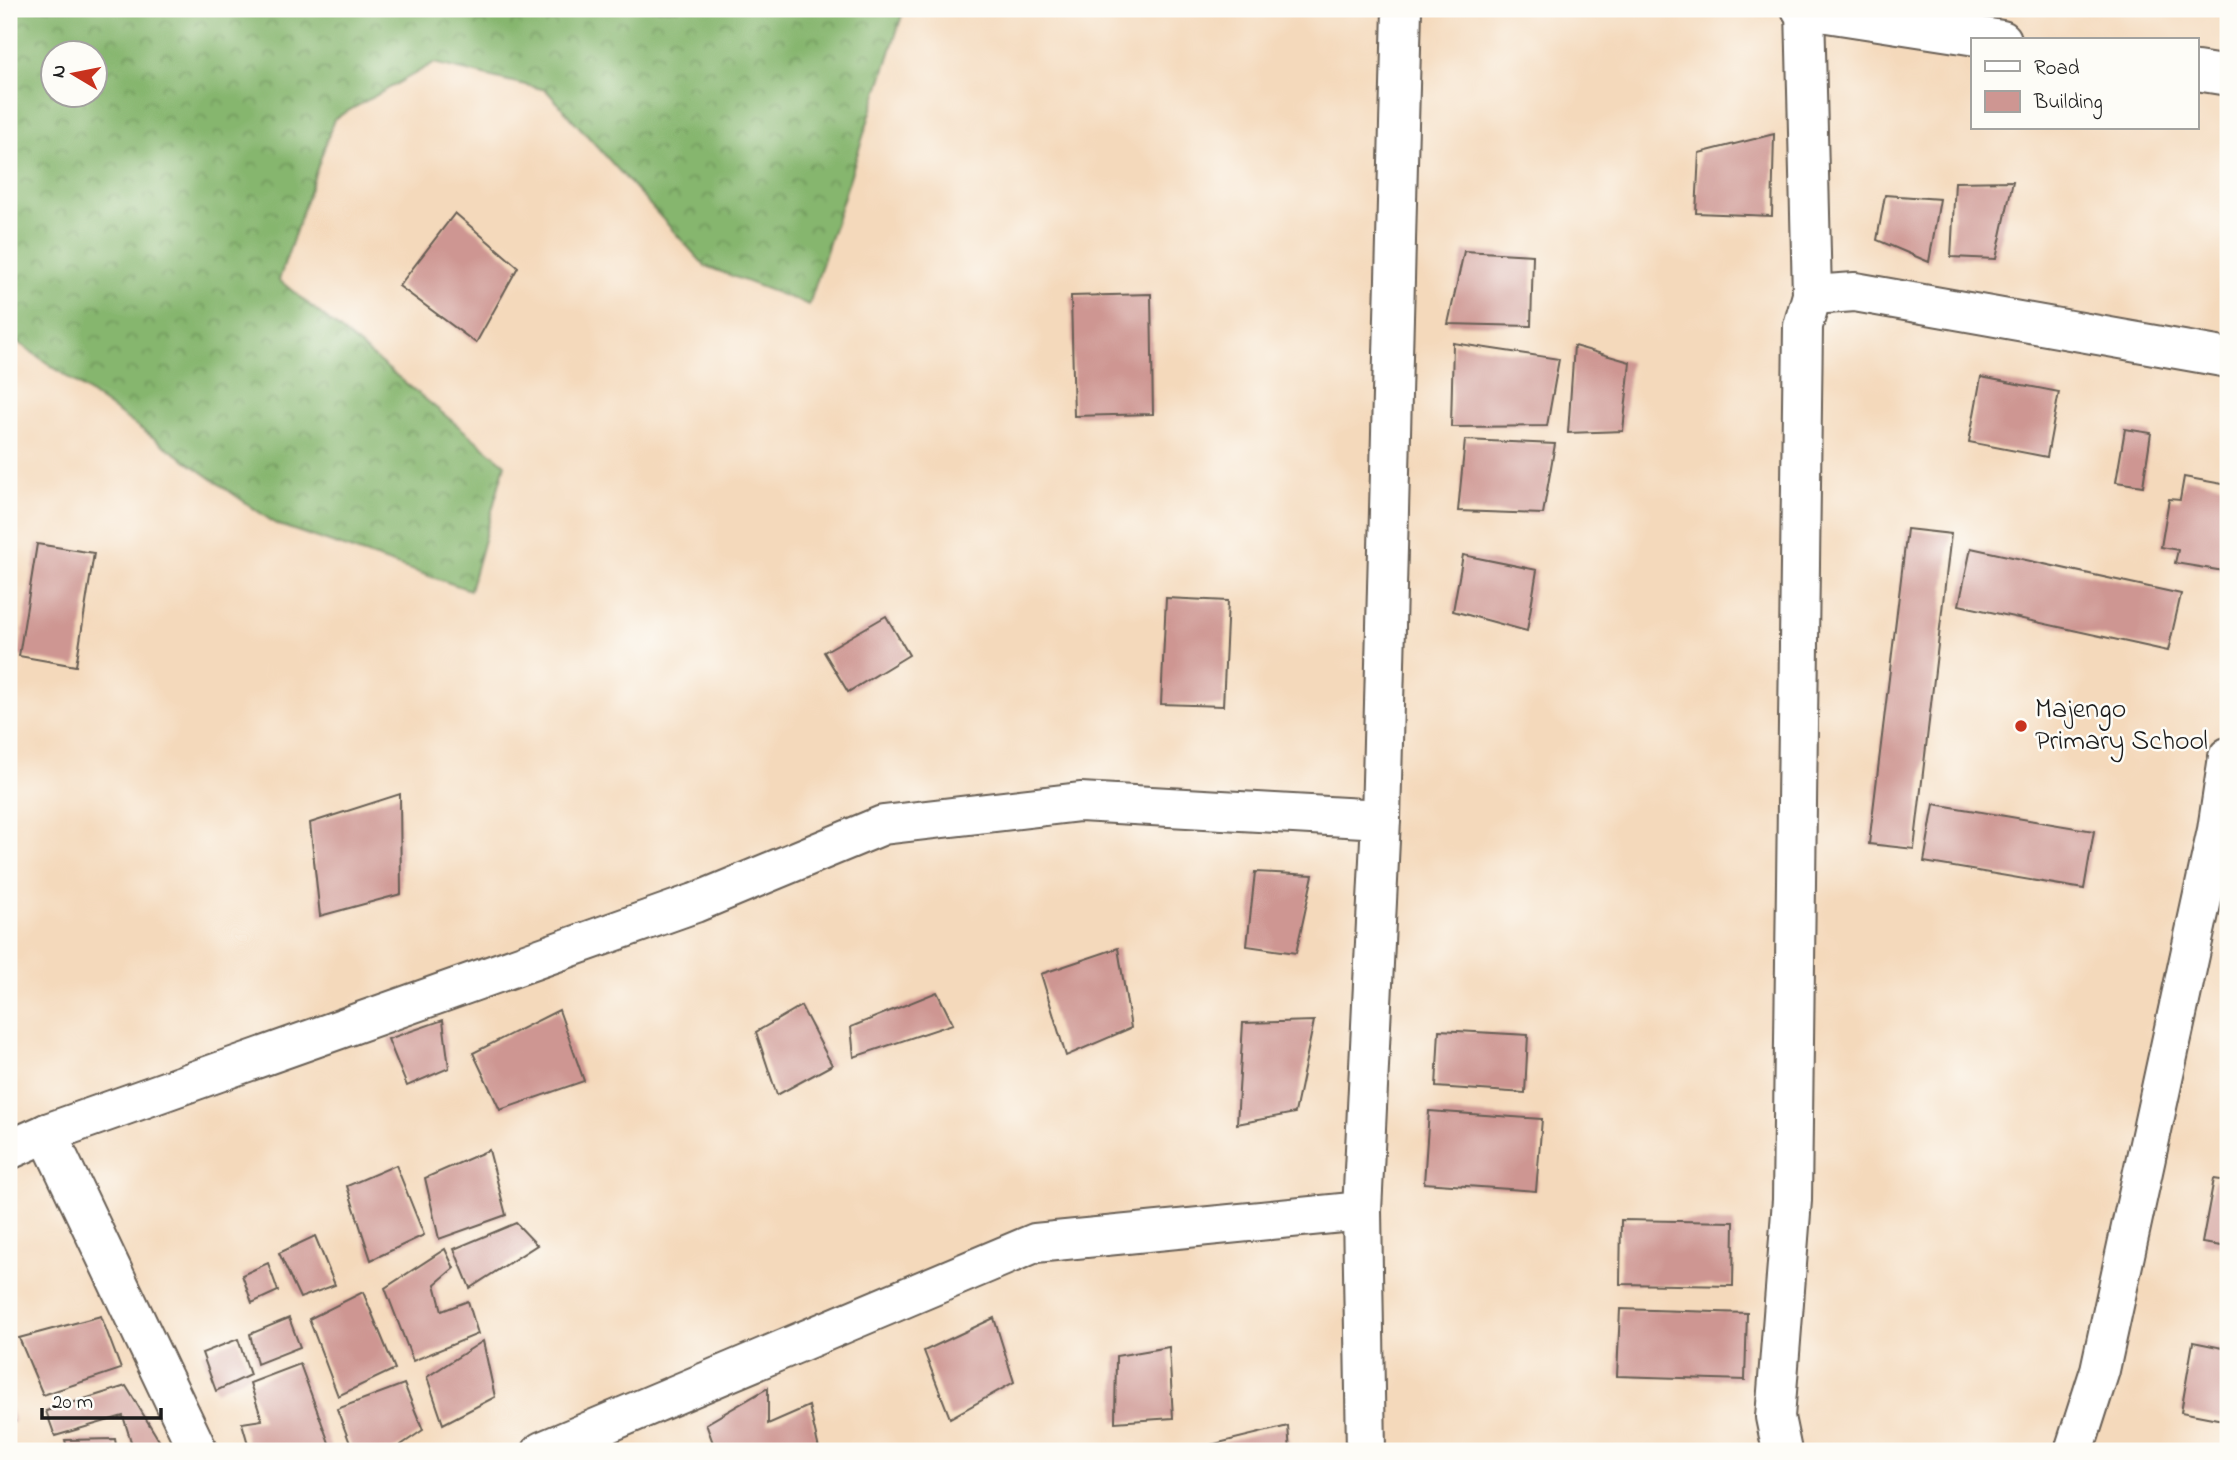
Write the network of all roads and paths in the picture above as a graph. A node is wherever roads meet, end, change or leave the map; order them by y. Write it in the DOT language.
graph roads {
  1 [pos="1402,9"];
  2 [pos="1803,9"];
  3 [pos="1988,38"];
  4 [pos="2198,71"];
  5 [pos="2228,76"];
  6 [pos="1812,295"];
  7 [pos="2228,358"];
  8 [pos="2228,757"];
  9 [pos="1381,819"];
  10 [pos="2223,831"];
  11 [pos="47,1133"];
  12 [pos="9,1150"];
  13 [pos="1362,1211"];
  14 [pos="198,1451"];
  15 [pos="542,1451"];
  16 [pos="1366,1451"];
  17 [pos="1782,1451"];
  18 [pos="2074,1451"];
  1 -- 9 [label="street"];
  2 -- 3 [label="street"];
  2 -- 6 [label="street"];
  4 -- 5 [label="street"];
  6 -- 7 [label="street"];
  6 -- 17 [label="street"];
  8 -- 10 [label="street"];
  9 -- 11 [label="street"];
  9 -- 13 [label="street"];
  10 -- 18 [label="street"];
  11 -- 12 [label="street"];
  11 -- 14 [label="street"];
  13 -- 15 [label="street"];
  13 -- 16 [label="street"];
}
